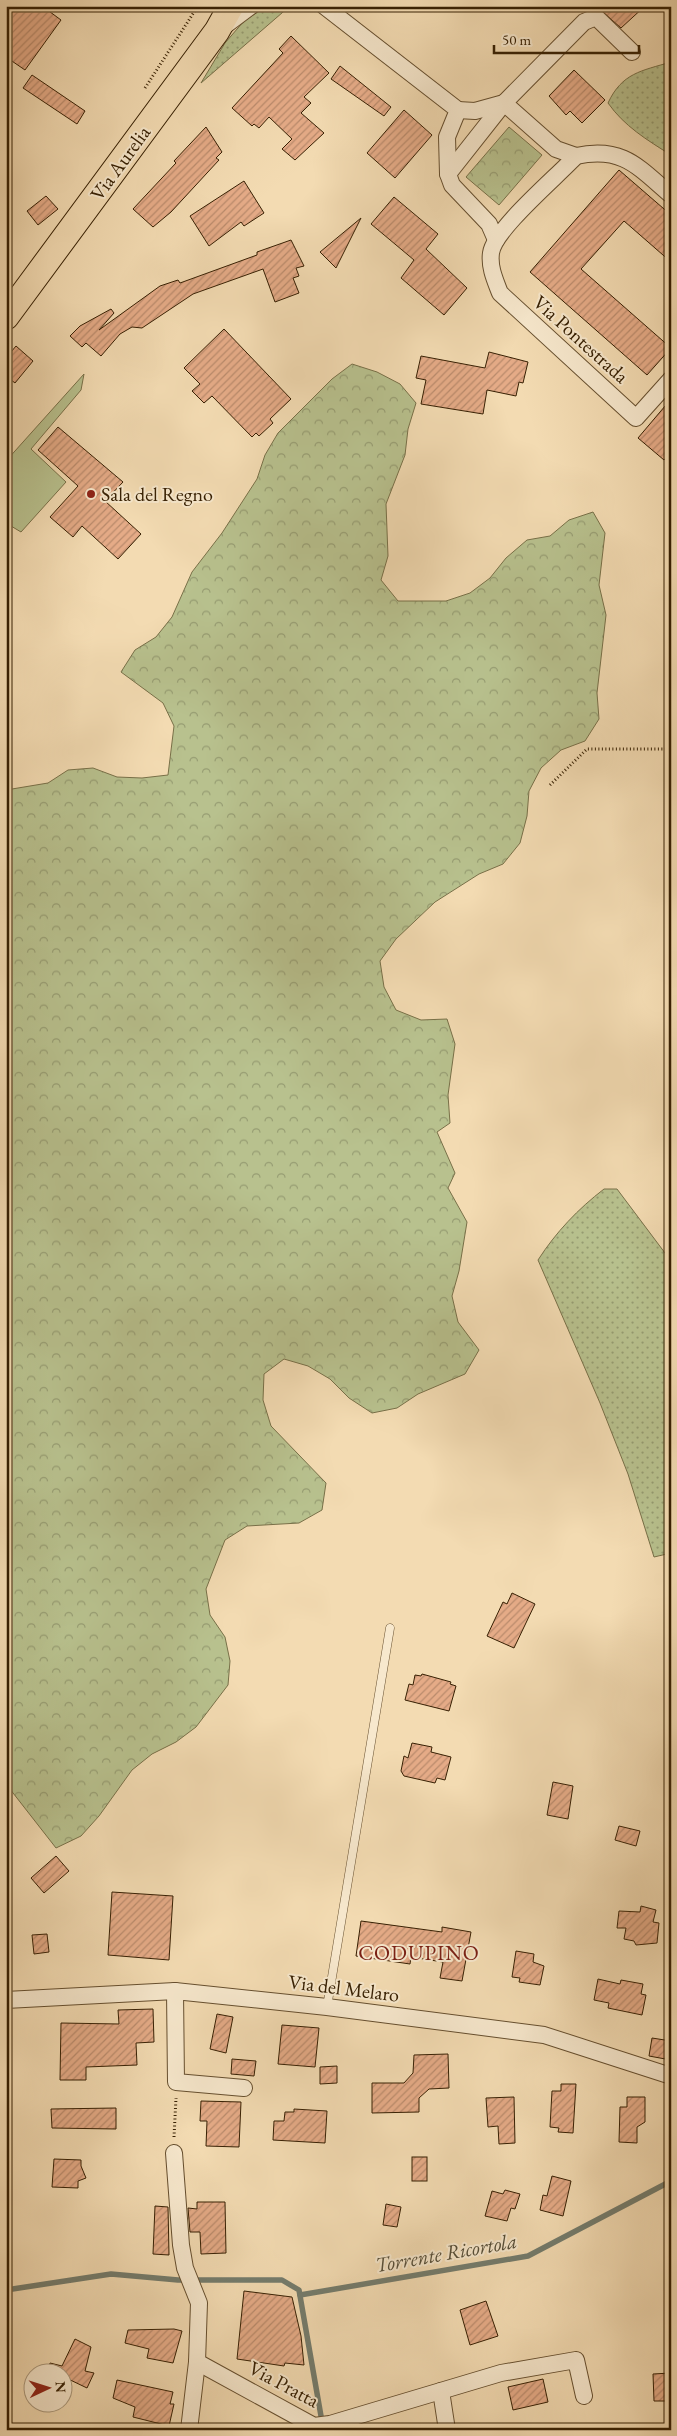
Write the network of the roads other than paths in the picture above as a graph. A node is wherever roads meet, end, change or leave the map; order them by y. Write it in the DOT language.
graph roads {
  1 [pos="231,6"];
  2 [pos="252,6"];
  3 [pos="324,6"];
  4 [pos="217,31"];
  5 [pos="632,52"];
  6 [pos="504,103"];
  7 [pos="458,110"];
  8 [pos="576,156"];
  9 [pos="448,174"];
  10 [pos="671,195"];
  11 [pos="496,240"];
  12 [pos="6,317"];
  13 [pos="671,379"];
  14 [pos="390,1628"];
  15 [pos="176,1991"];
  16 [pos="6,2000"];
  17 [pos="327,2006"];
  18 [pos="671,2076"];
  19 [pos="244,2088"];
  20 [pos="174,2152"];
  21 [pos="197,2362"];
  22 [pos="441,2391"];
  23 [pos="584,2396"];
  24 [pos="189,2430"];
  25 [pos="447,2430"];
  1 -- 4 [label="main road, Via Aurelia"];
  2 -- 4 [label="street"];
  3 -- 7 [label="street"];
  4 -- 12 [label="main road, Via Aurelia"];
  5 -- 6 [label="street"];
  6 -- 7 [label="street"];
  6 -- 8 [label="street"];
  6 -- 9 [label="street"];
  7 -- 9 [label="street"];
  8 -- 10 [label="street"];
  8 -- 11 [label="street"];
  9 -- 11 [label="street"];
  11 -- 13 [label="street, Via Pontestrada"];
  14 -- 17 [label="lane"];
  15 -- 16 [label="street, Via del Melaro"];
  15 -- 17 [label="street, Via del Melaro"];
  15 -- 19 [label="street"];
  17 -- 18 [label="street, Via del Melaro"];
  20 -- 21 [label="street"];
  21 -- 22 [label="street, Via Pratta"];
  21 -- 24 [label="street"];
  22 -- 23 [label="street, Via Pratta"];
  22 -- 25 [label="street"];
}
